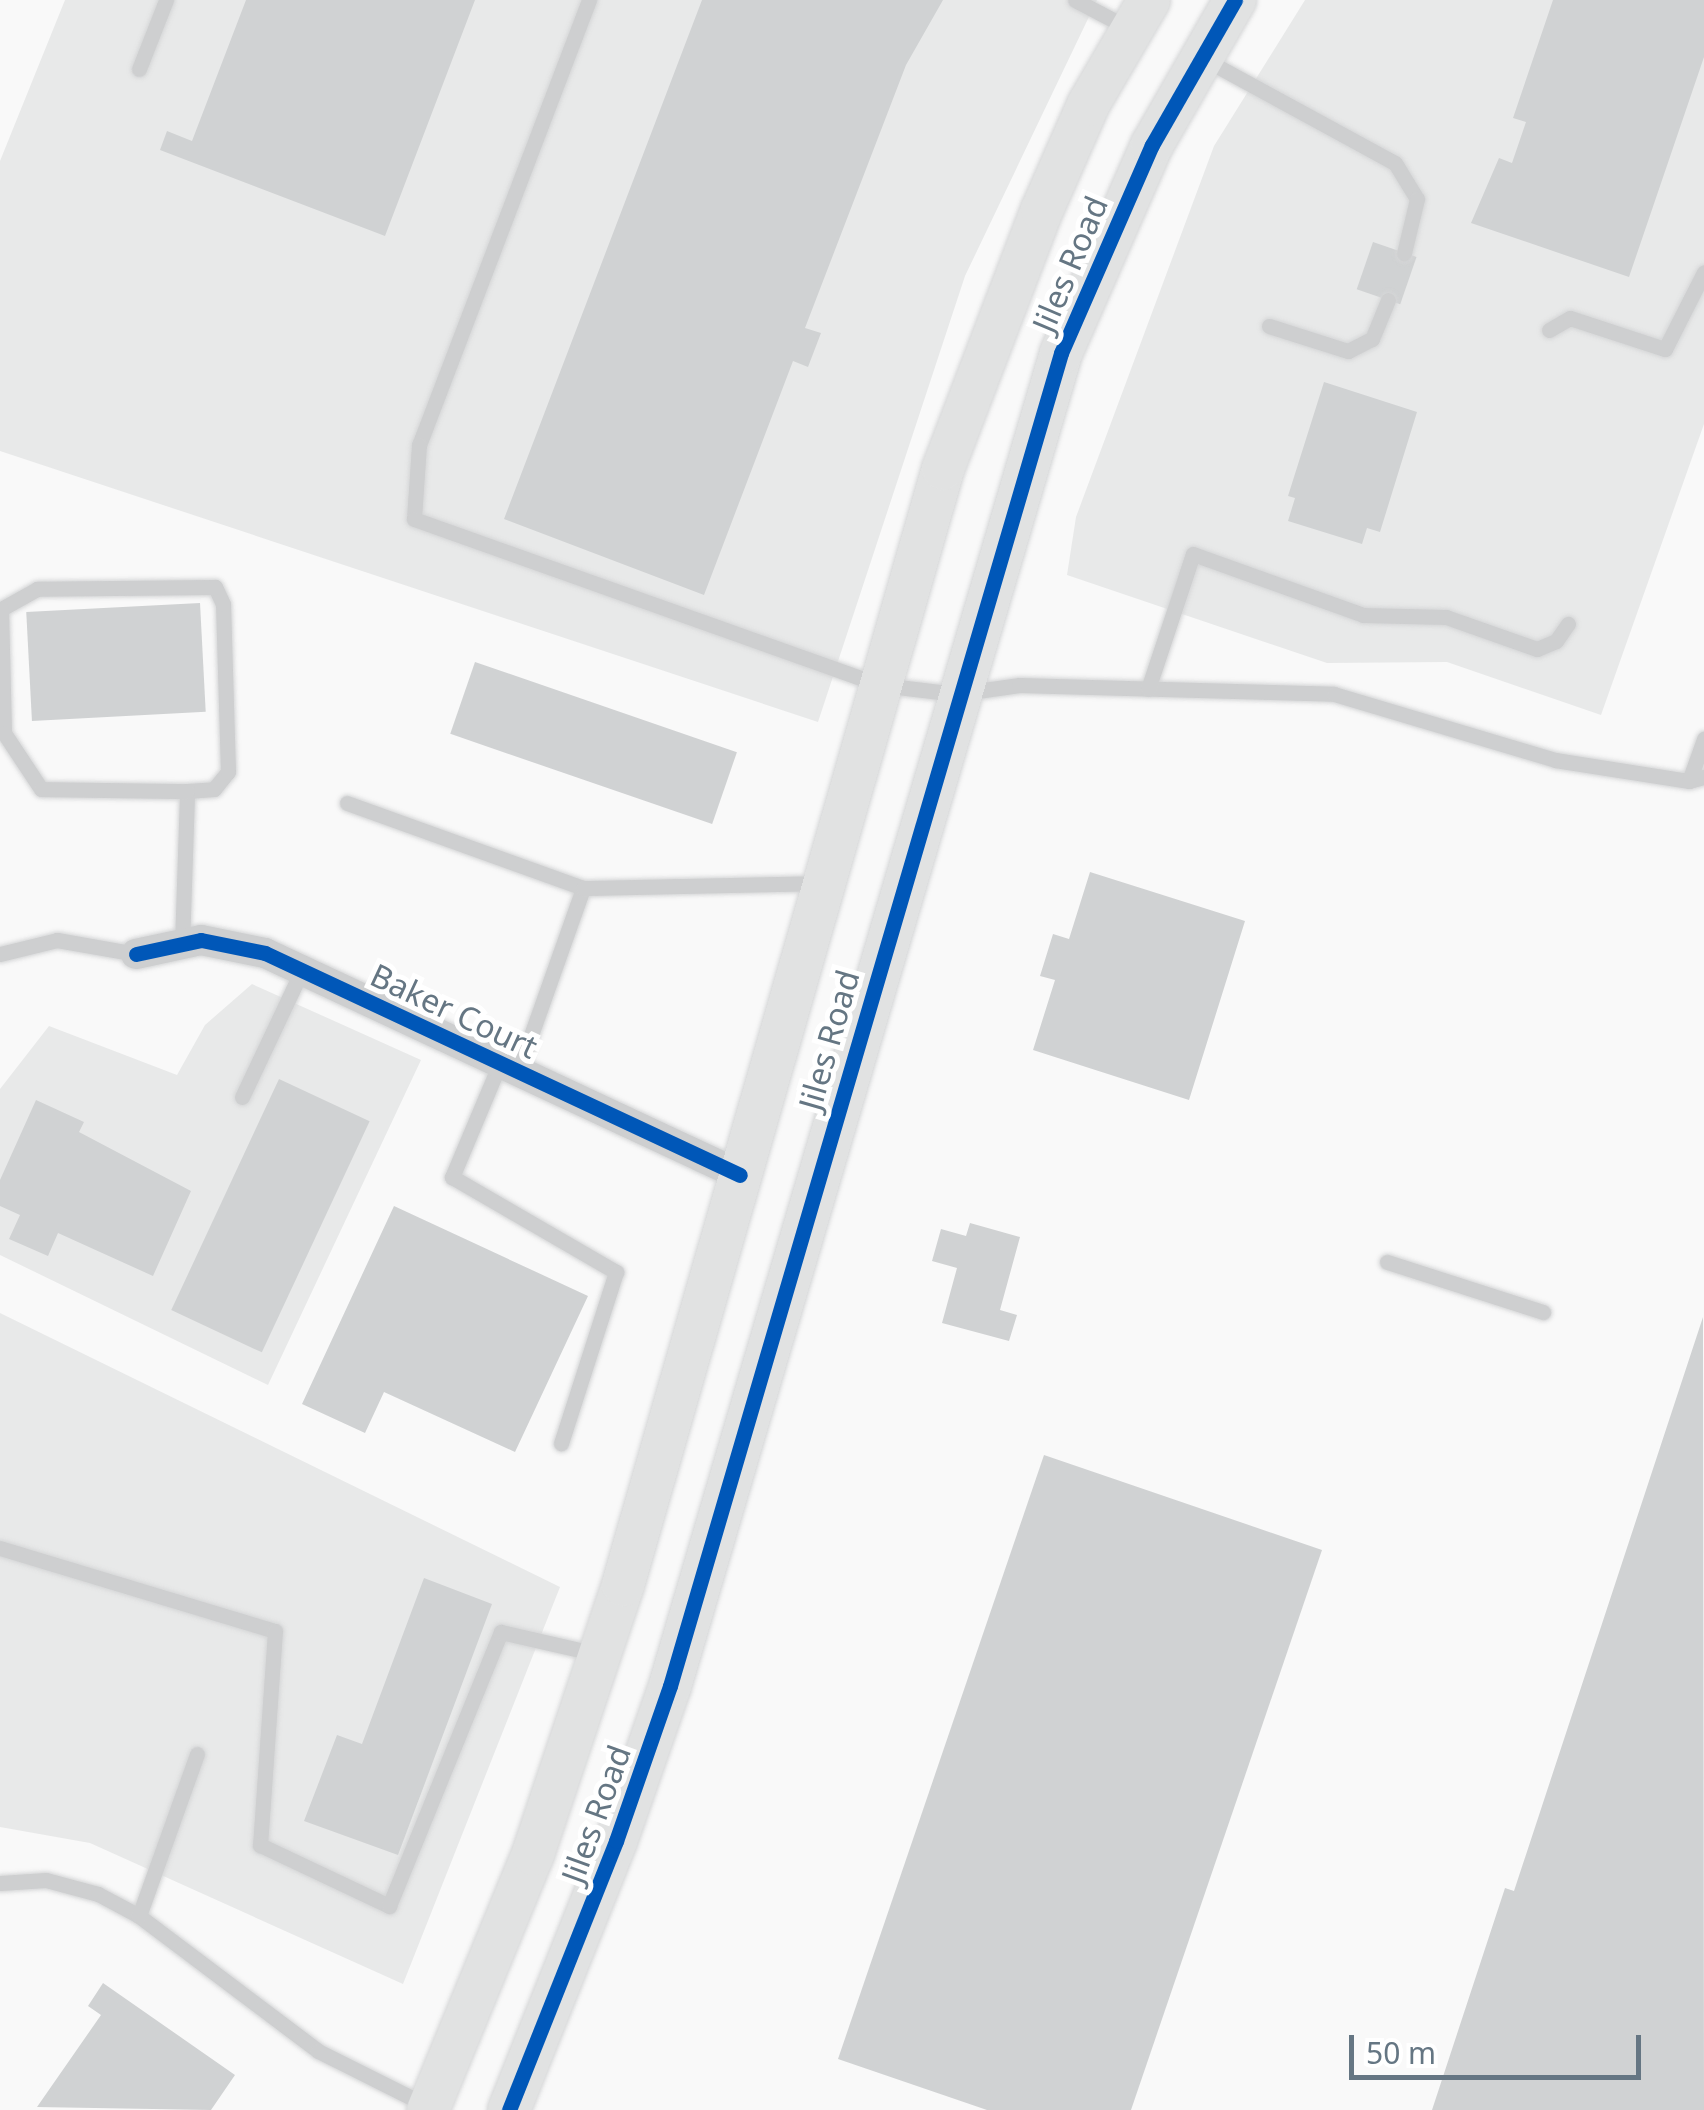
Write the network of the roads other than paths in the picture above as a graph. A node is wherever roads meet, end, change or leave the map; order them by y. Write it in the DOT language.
graph roads {
  1 [pos="166,0"];
  2 [pos="589,0"];
  3 [pos="1076,0"];
  4 [pos="1235,0"];
  5 [pos="1140,15"];
  6 [pos="1200,57"];
  7 [pos="139,69"];
  8 [pos="1404,253"];
  9 [pos="1704,272"];
  10 [pos="1388,300"];
  11 [pos="1269,326"];
  12 [pos="1549,330"];
  13 [pos="1568,624"];
  14 [pos="881,685"];
  15 [pos="1148,689"];
  16 [pos="956,694"];
  17 [pos="1704,739"];
  18 [pos="1697,779"];
  19 [pos="186,791"];
  20 [pos="347,803"];
  21 [pos="822,883"];
  22 [pos="583,888"];
  23 [pos="182,944"];
  24 [pos="0,954"];
  25 [pos="136,954"];
  26 [pos="302,970"];
  27 [pos="509,1068"];
  28 [pos="242,1097"];
  29 [pos="740,1175"];
  30 [pos="1386,1262"];
  31 [pos="1543,1312"];
  32 [pos="561,1443"];
  33 [pos="0,1548"];
  34 [pos="601,1656"];
  35 [pos="197,1754"];
  36 [pos="0,1883"];
  37 [pos="139,1916"];
  38 [pos="431,2109"];
  39 [pos="509,2110"];
  1 -- 7 [label="lane"];
  2 -- 14 [label="lane"];
  3 -- 5 [label="lane"];
  4 -- 6 [label="street, Jiles Road"];
  5 -- 14 [label="street, Jiles Road"];
  6 -- 8 [label="lane"];
  6 -- 16 [label="street, Jiles Road"];
  9 -- 12 [label="lane"];
  10 -- 11 [label="lane"];
  13 -- 15 [label="lane"];
  14 -- 16 [label="lane"];
  14 -- 21 [label="street, Jiles Road"];
  15 -- 16 [label="lane"];
  15 -- 18 [label="lane"];
  16 -- 39 [label="street, Jiles Road"];
  17 -- 18 [label="lane"];
  19 -- 19 [label="lane"];
  19 -- 23 [label="lane"];
  20 -- 22 [label="lane"];
  21 -- 22 [label="lane"];
  21 -- 29 [label="street, Jiles Road"];
  22 -- 27 [label="lane"];
  23 -- 25 [label="street, Baker Court"];
  23 -- 26 [label="street, Baker Court"];
  24 -- 25 [label="lane"];
  26 -- 27 [label="street, Baker Court"];
  26 -- 28 [label="lane"];
  27 -- 29 [label="street, Baker Court"];
  27 -- 32 [label="lane"];
  29 -- 34 [label="street, Jiles Road"];
  30 -- 31 [label="lane"];
  33 -- 34 [label="lane"];
  34 -- 38 [label="street, Jiles Road"];
  35 -- 37 [label="lane"];
  36 -- 37 [label="lane"];
  37 -- 38 [label="lane"];
}
